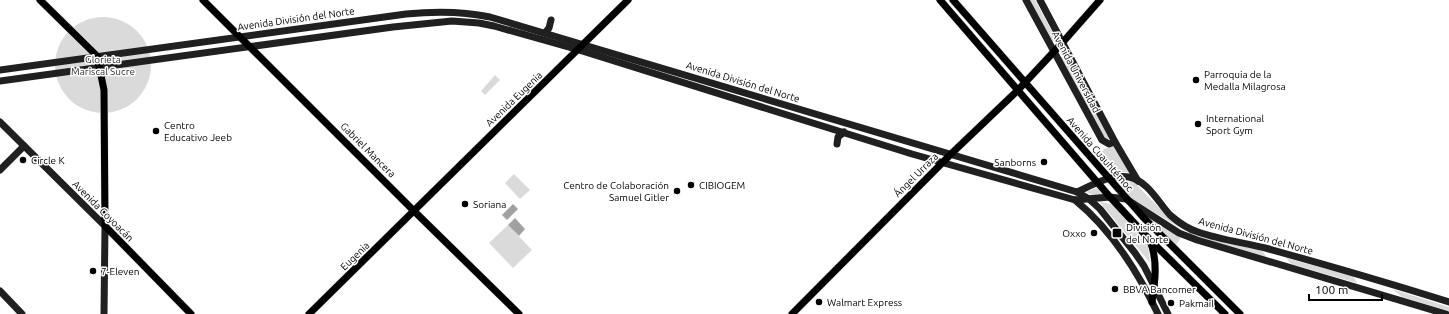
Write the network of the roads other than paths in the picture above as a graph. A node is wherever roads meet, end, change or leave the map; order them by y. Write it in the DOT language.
graph roads {
  1 [pos="40,0"];
  2 [pos="203,0"];
  3 [pos="628,0"];
  4 [pos="940,0"];
  5 [pos="953,0"];
  6 [pos="1026,0"];
  7 [pos="1040,0"];
  8 [pos="1100,0"];
  9 [pos="551,20"];
  10 [pos="545,33"];
  11 [pos="240,36"];
  12 [pos="1063,42"];
  13 [pos="250,46"];
  14 [pos="581,47"];
  15 [pos="1055,52"];
  16 [pos="97,56"];
  17 [pos="100,67"];
  18 [pos="0,70"];
  19 [pos="0,81"];
  20 [pos="1025,83"];
  21 [pos="1018,91"];
  22 [pos="0,122"];
  23 [pos="844,132"];
  24 [pos="1115,142"];
  25 [pos="837,144"];
  26 [pos="24,146"];
  27 [pos="951,154"];
  28 [pos="943,162"];
  29 [pos="0,170"];
  30 [pos="1109,179"];
  31 [pos="1138,181"];
  32 [pos="1098,182"];
  33 [pos="1077,192"];
  34 [pos="1110,197"];
  35 [pos="1089,199"];
  36 [pos="1126,199"];
  37 [pos="1075,200"];
  38 [pos="414,211"];
  39 [pos="104,226"];
  40 [pos="1149,239"];
  41 [pos="1154,287"];
  42 [pos="0,291"];
  43 [pos="1152,302"];
  44 [pos="1449,302"];
  45 [pos="22,314"];
  46 [pos="104,314"];
  47 [pos="191,314"];
  48 [pos="309,314"];
  49 [pos="519,314"];
  50 [pos="792,314"];
  51 [pos="1158,314"];
  52 [pos="1168,314"];
  53 [pos="1225,314"];
  54 [pos="1240,314"];
  55 [pos="1446,314"];
  1 -- 16 [label="main road"];
  2 -- 11 [label="main road, Gabriel Mancera"];
  3 -- 14 [label="main road, Avenida Eugenia"];
  4 -- 21 [label="main road, Avenida Cuauhtémoc"];
  5 -- 20 [label="main road, Avenida Cuauhtémoc"];
  6 -- 15 [label="main road, Avenida Universidad"];
  7 -- 12 [label="main road, Avenida Universidad"];
  8 -- 12 [label="main road"];
  9 -- 10 [label="main road"];
  10 -- 11 [label="main road, Avenida División del Norte"];
  10 -- 14 [label="main road, Avenida División del Norte"];
  11 -- 13 [label="main road, Gabriel Mancera"];
  11 -- 16 [label="main road, Avenida División del Norte"];
  12 -- 15 [label="main road, Ángel Urraza"];
  12 -- 24 [label="main road, Avenida Universidad"];
  13 -- 14 [label="main road, Avenida División del Norte"];
  13 -- 17 [label="main road, Avenida División del Norte"];
  13 -- 38 [label="main road, Gabriel Mancera"];
  14 -- 23 [label="main road, Avenida División del Norte"];
  14 -- 27 [label="main road, Avenida División del Norte"];
  14 -- 38 [label="main road, Avenida Eugenia"];
  15 -- 20 [label="main road, Ángel Urraza"];
  15 -- 24 [label="main road, Avenida Universidad"];
  16 -- 17 [label="main road"];
  16 -- 18 [label="main road, Avenida División del Norte"];
  17 -- 19 [label="main road, Avenida División del Norte"];
  17 -- 39 [label="main road"];
  20 -- 21 [label="main road, Ángel Urraza"];
  20 -- 30 [label="main road, Avenida Cuauhtémoc"];
  21 -- 27 [label="main road, Ángel Urraza"];
  21 -- 32 [label="main road, Avenida Cuauhtémoc"];
  22 -- 26 [label="main road, Avenida Coyoacán"];
  23 -- 25 [label="main road"];
  23 -- 28 [label="main road, Avenida División del Norte"];
  24 -- 31 [label="main road, Avenida Universidad"];
  26 -- 29 [label="main road"];
  26 -- 39 [label="main road, Avenida Coyoacán"];
  27 -- 28 [label="main road, Ángel Urraza"];
  27 -- 33 [label="main road, Avenida División del Norte"];
  28 -- 37 [label="main road, Avenida División del Norte"];
  28 -- 50 [label="main road, Ángel Urraza"];
  30 -- 31 [label="main road"];
  30 -- 32 [label="main road"];
  30 -- 36 [label="main road, Avenida Cuauhtémoc"];
  31 -- 44 [label="main road, Avenida División del Norte"];
  32 -- 33 [label="main road"];
  32 -- 34 [label="main road, Avenida Cuauhtémoc"];
  33 -- 35 [label="main road"];
  34 -- 35 [label="main road, Avenida División del Norte"];
  34 -- 36 [label="main road, Avenida División del Norte"];
  34 -- 40 [label="main road, Avenida Cuauhtémoc"];
  35 -- 37 [label="main road, Avenida División del Norte"];
  35 -- 41 [label="main road"];
  36 -- 54 [label="main road, Avenida Cuauhtémoc"];
  36 -- 55 [label="main road, Avenida División del Norte"];
  37 -- 43 [label="main road"];
  38 -- 48 [label="main road, Eugenia"];
  38 -- 49 [label="main road, Gabriel Mancera"];
  39 -- 46 [label="main road"];
  39 -- 47 [label="main road, Avenida Coyoacán"];
  40 -- 41 [label="main road"];
  40 -- 53 [label="main road, Avenida Cuauhtémoc"];
  41 -- 43 [label="main road"];
  41 -- 52 [label="main road"];
  42 -- 45 [label="main road"];
  43 -- 51 [label="main road"];
}
